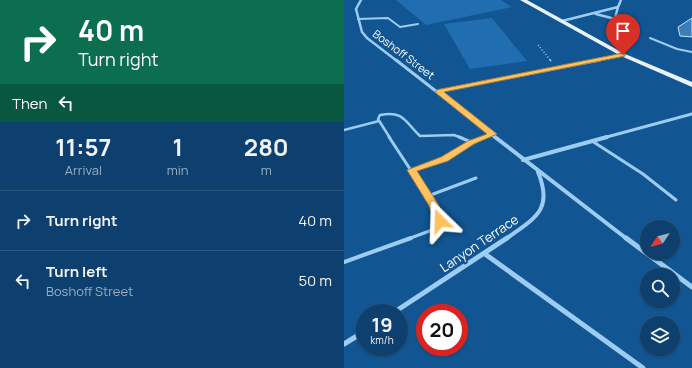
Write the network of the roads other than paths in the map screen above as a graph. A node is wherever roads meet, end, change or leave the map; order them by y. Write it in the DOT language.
graph roads {
  1 [pos="361,0"];
  2 [pos="523,0"];
  3 [pos="621,0"];
  4 [pos="618,7"];
  5 [pos="593,14"];
  6 [pos="615,18"];
  7 [pos="358,19"];
  8 [pos="562,21"];
  9 [pos="418,24"];
  10 [pos="611,33"];
  11 [pos="650,38"];
  12 [pos="692,52"];
  13 [pos="623,55"];
  14 [pos="692,85"];
  15 [pos="438,91"];
  16 [pos="692,114"];
  17 [pos="379,121"];
  18 [pos="344,130"];
  19 [pos="493,134"];
  20 [pos="592,141"];
  21 [pos="471,142"];
  22 [pos="523,160"];
  23 [pos="412,170"];
  24 [pos="537,171"];
  25 [pos="476,178"];
  26 [pos="428,196"];
  27 [pos="676,200"];
  28 [pos="485,254"];
  29 [pos="344,262"];
  30 [pos="692,287"];
  31 [pos="407,304"];
  32 [pos="356,337"];
  33 [pos="344,344"];
  34 [pos="643,368"];
  1 -- 7 [label="street"];
  2 -- 8 [label="main road"];
  3 -- 4 [label="street"];
  4 -- 5 [label="street"];
  4 -- 6 [label="street"];
  5 -- 6 [label="street"];
  5 -- 8 [label="street"];
  6 -- 10 [label="street"];
  7 -- 9 [label="lane"];
  7 -- 15 [label="street, Boshoff Street"];
  8 -- 13 [label="main road"];
  11 -- 12 [label="lane"];
  13 -- 14 [label="main road"];
  13 -- 15 [label="street"];
  15 -- 19 [label="street, Boshoff Street"];
  16 -- 20 [label="street"];
  17 -- 18 [label="lane"];
  17 -- 21 [label="lane"];
  17 -- 23 [label="lane"];
  19 -- 21 [label="lane"];
  19 -- 22 [label="street, Boshoff Street"];
  20 -- 22 [label="street"];
  20 -- 27 [label="lane"];
  21 -- 23 [label="lane"];
  22 -- 24 [label="street, Boshoff Street"];
  23 -- 26 [label="lane"];
  24 -- 28 [label="street, Lanyon Terrace"];
  24 -- 30 [label="street, Boshoff Street"];
  25 -- 26 [label="lane"];
  26 -- 29 [label="lane"];
  28 -- 31 [label="street, Lanyon Terrace"];
  28 -- 34 [label="street"];
  32 -- 33 [label="street"];
}
